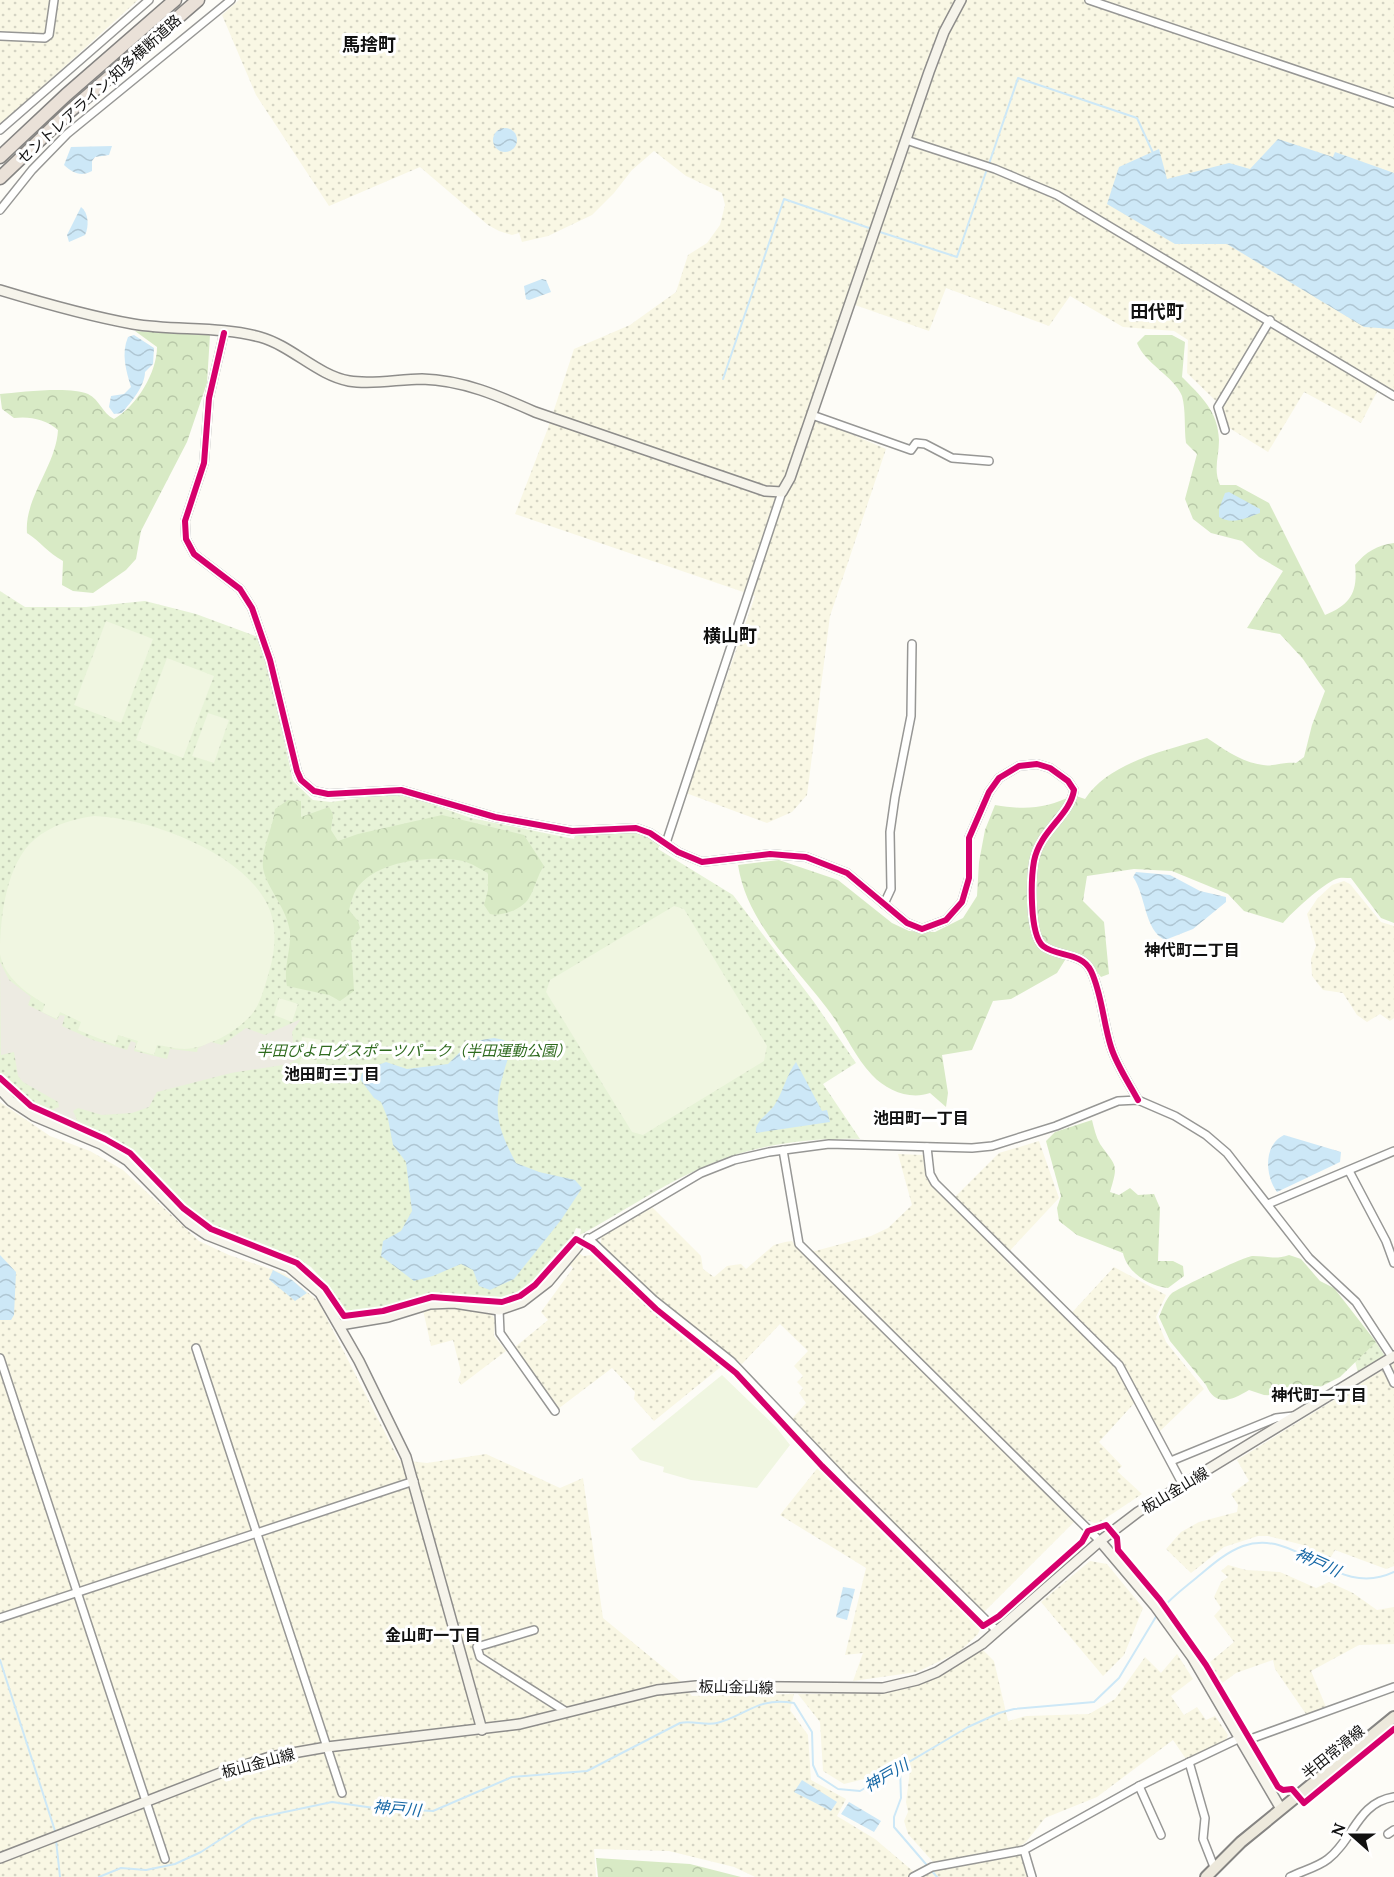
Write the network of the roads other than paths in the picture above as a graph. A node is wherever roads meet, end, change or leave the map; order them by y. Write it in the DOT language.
graph roads {
  1 [pos="54,0"];
  2 [pos="149,0"];
  3 [pos="176,0"];
  4 [pos="198,0"];
  5 [pos="231,0"];
  6 [pos="961,0"];
  7 [pos="1089,0"];
  8 [pos="0,36"];
  9 [pos="1394,103"];
  10 [pos="0,130"];
  11 [pos="906,140"];
  12 [pos="0,157"];
  13 [pos="0,178"];
  14 [pos="0,210"];
  15 [pos="0,290"];
  16 [pos="1270,320"];
  17 [pos="224,333"];
  18 [pos="1394,396"];
  19 [pos="812,415"];
  20 [pos="1225,430"];
  21 [pos="989,461"];
  22 [pos="782,492"];
  23 [pos="912,644"];
  24 [pos="666,843"];
  25 [pos="884,904"];
  26 [pos="0,1089"];
  27 [pos="1138,1100"];
  28 [pos="927,1147"];
  29 [pos="783,1150"];
  30 [pos="1394,1151"];
  31 [pos="1349,1171"];
  32 [pos="1268,1204"];
  33 [pos="588,1238"];
  34 [pos="579,1245"];
  35 [pos="1394,1263"];
  36 [pos="499,1310"];
  37 [pos="340,1325"];
  38 [pos="196,1348"];
  39 [pos="0,1358"];
  40 [pos="1390,1358"];
  41 [pos="1394,1383"];
  42 [pos="555,1411"];
  43 [pos="1296,1416"];
  44 [pos="1171,1461"];
  45 [pos="414,1481"];
  46 [pos="1183,1485"];
  47 [pos="258,1534"];
  48 [pos="1100,1541"];
  49 [pos="76,1592"];
  50 [pos="0,1618"];
  51 [pos="534,1630"];
  52 [pos="996,1630"];
  53 [pos="1394,1687"];
  54 [pos="566,1711"];
  55 [pos="1394,1717"];
  56 [pos="482,1730"];
  57 [pos="1241,1740"];
  58 [pos="327,1747"];
  59 [pos="1189,1762"];
  60 [pos="1139,1786"];
  61 [pos="342,1792"];
  62 [pos="1394,1797"];
  63 [pos="147,1800"];
  64 [pos="1281,1809"];
  65 [pos="1161,1835"];
  66 [pos="1024,1850"];
  67 [pos="0,1858"];
  68 [pos="165,1859"];
  69 [pos="1211,1873"];
  70 [pos="925,1874"];
  71 [pos="913,1877"];
  72 [pos="1032,1877"];
  73 [pos="1290,1877"];
  1 -- 8 [label="street"];
  2 -- 10 [label="street"];
  3 -- 12 [label="highway, セントレアライン;知多横断道路"];
  4 -- 13 [label="highway, セントレアライン;知多横断道路"];
  5 -- 14 [label="street"];
  6 -- 11 [label="street"];
  7 -- 9 [label="street"];
  11 -- 16 [label="street"];
  11 -- 19 [label="street"];
  15 -- 17 [label="street"];
  16 -- 18 [label="street"];
  16 -- 20 [label="street"];
  17 -- 22 [label="street"];
  17 -- 24 [label="street"];
  19 -- 21 [label="street"];
  19 -- 22 [label="street"];
  22 -- 24 [label="street"];
  23 -- 25 [label="street"];
  24 -- 25 [label="street"];
  25 -- 27 [label="street"];
  26 -- 37 [label="street"];
  27 -- 28 [label="street"];
  27 -- 32 [label="street"];
  28 -- 29 [label="street"];
  28 -- 44 [label="street"];
  29 -- 33 [label="street"];
  29 -- 48 [label="street"];
  30 -- 31 [label="street"];
  31 -- 32 [label="street"];
  31 -- 35 [label="street"];
  32 -- 40 [label="street"];
  33 -- 34 [label="street"];
  33 -- 52 [label="street"];
  34 -- 36 [label="street"];
  36 -- 37 [label="street"];
  36 -- 42 [label="street"];
  37 -- 45 [label="street"];
  38 -- 47 [label="street"];
  39 -- 49 [label="street"];
  40 -- 41 [label="street"];
  40 -- 43 [label="street, 板山金山線"];
  43 -- 44 [label="street"];
  43 -- 46 [label="street, 板山金山線"];
  44 -- 46 [label="street"];
  45 -- 47 [label="street"];
  45 -- 56 [label="street"];
  46 -- 48 [label="street, 板山金山線"];
  47 -- 49 [label="street"];
  47 -- 58 [label="street"];
  48 -- 52 [label="street, 板山金山線"];
  48 -- 57 [label="street"];
  49 -- 50 [label="street"];
  49 -- 63 [label="street"];
  51 -- 54 [label="street"];
  52 -- 54 [label="street, 板山金山線"];
  53 -- 57 [label="street"];
  54 -- 56 [label="street, 板山金山線"];
  55 -- 64 [label="main road, 半田常滑線"];
  56 -- 58 [label="street, 板山金山線"];
  57 -- 59 [label="street"];
  57 -- 64 [label="street"];
  58 -- 61 [label="street"];
  58 -- 63 [label="street, 板山金山線"];
  59 -- 60 [label="street"];
  59 -- 69 [label="street"];
  60 -- 65 [label="street"];
  60 -- 66 [label="street"];
  62 -- 73 [label="street"];
  63 -- 67 [label="street, 板山金山線"];
  63 -- 68 [label="street"];
  64 -- 69 [label="main road, 半田常滑線"];
  66 -- 70 [label="street"];
  66 -- 72 [label="street"];
  70 -- 71 [label="street"];
}
